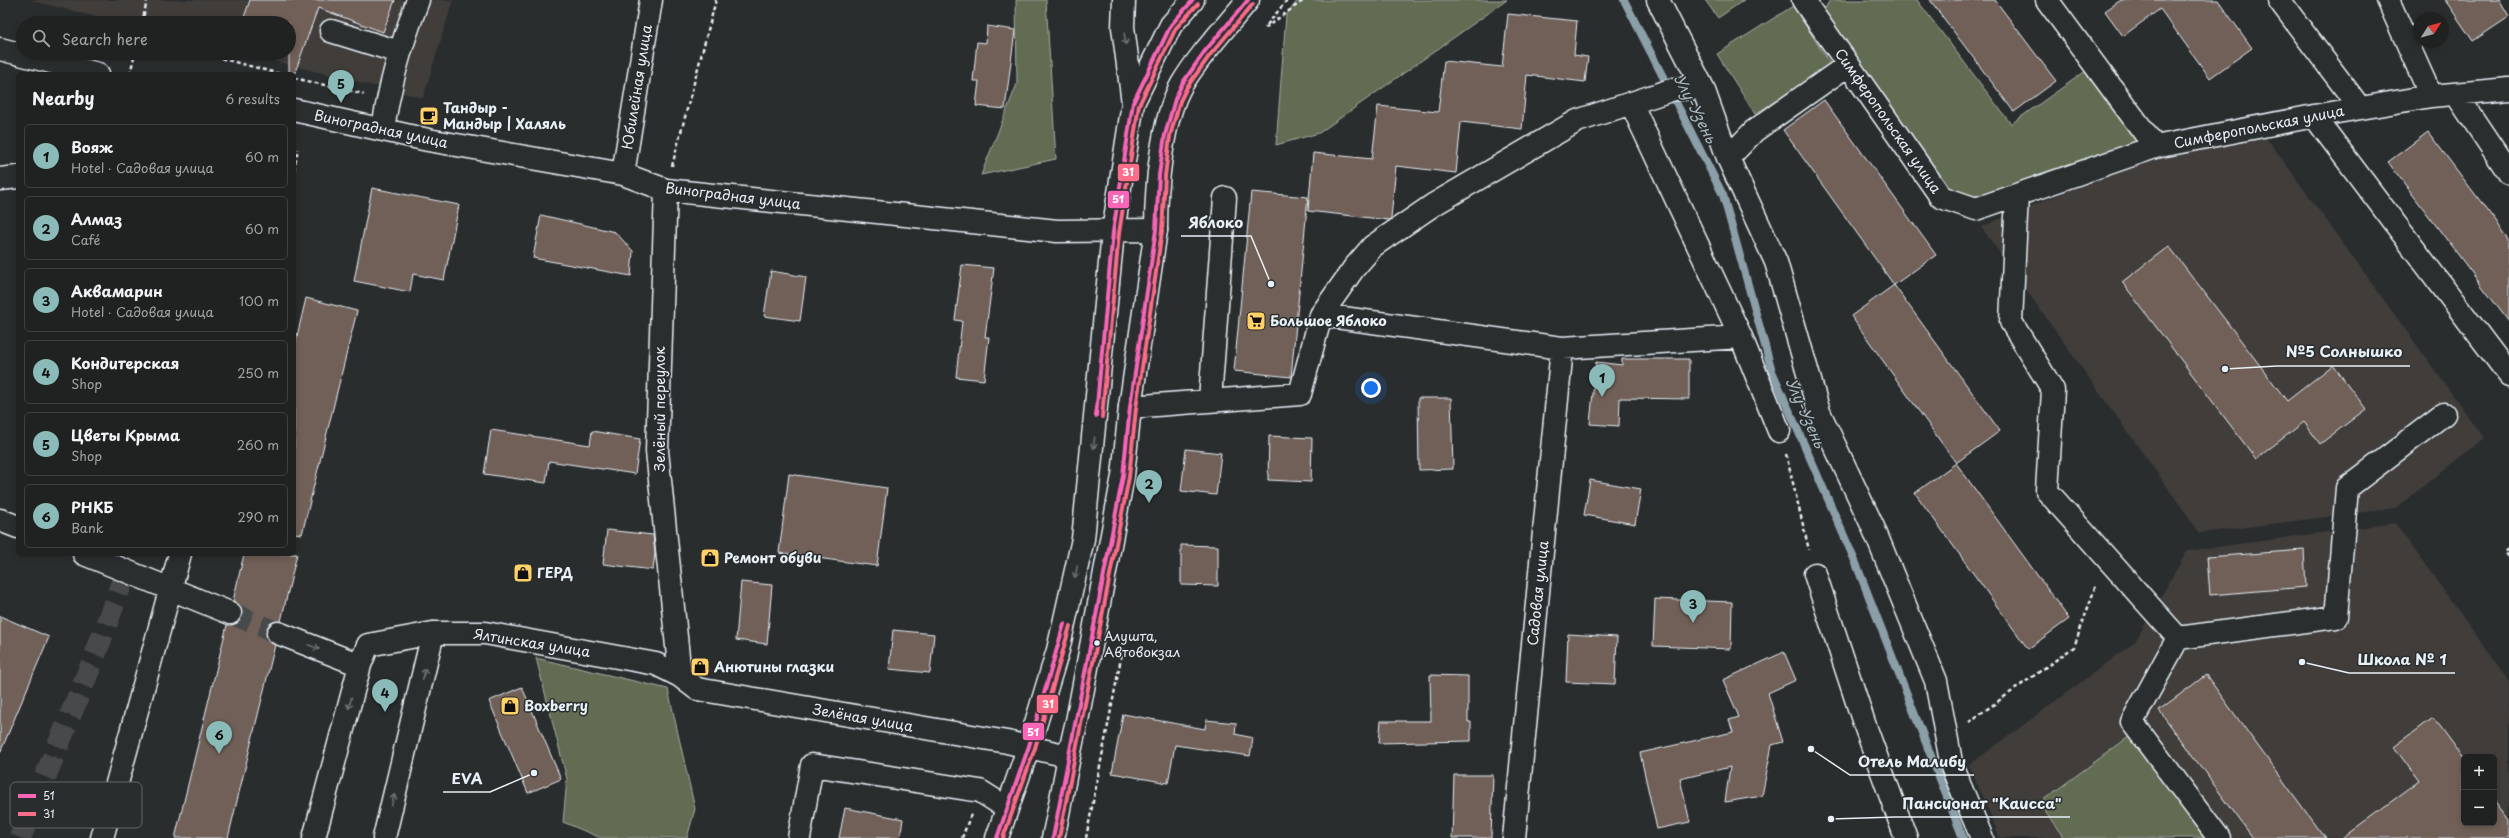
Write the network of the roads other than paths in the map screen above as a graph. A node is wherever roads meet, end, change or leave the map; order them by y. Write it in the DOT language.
graph roads {
  1 [pos="418,0"];
  2 [pos="651,0"];
  3 [pos="1124,0"];
  4 [pos="1193,0"];
  5 [pos="1248,0"];
  6 [pos="1658,0"];
  7 [pos="1803,0"];
  8 [pos="2047,0"];
  9 [pos="2280,0"];
  10 [pos="2388,0"];
  11 [pos="330,30"];
  12 [pos="0,49"];
  13 [pos="400,52"];
  14 [pos="16,53"];
  15 [pos="43,60"];
  16 [pos="1848,65"];
  17 [pos="90,72"];
  18 [pos="1703,88"];
  19 [pos="2509,89"];
  20 [pos="2456,94"];
  21 [pos="2431,96"];
  22 [pos="1133,103"];
  23 [pos="1631,103"];
  24 [pos="2360,108"];
  25 [pos="296,110"];
  26 [pos="2314,116"];
  27 [pos="383,130"];
  28 [pos="2155,147"];
  29 [pos="1728,158"];
  30 [pos="2509,173"];
  31 [pos="623,174"];
  32 [pos="16,177"];
  33 [pos="0,179"];
  34 [pos="666,190"];
  35 [pos="2017,195"];
  36 [pos="1224,198"];
  37 [pos="1156,230"];
  38 [pos="1113,232"];
  39 [pos="1321,315"];
  40 [pos="1741,337"];
  41 [pos="1562,348"];
  42 [pos="2509,375"];
  43 [pos="1210,400"];
  44 [pos="1130,407"];
  45 [pos="2444,414"];
  46 [pos="1779,431"];
  47 [pos="0,520"];
  48 [pos="16,526"];
  49 [pos="89,556"];
  50 [pos="180,556"];
  51 [pos="1815,574"];
  52 [pos="171,590"];
  53 [pos="230,613"];
  54 [pos="278,633"];
  55 [pos="433,633"];
  56 [pos="2178,638"];
  57 [pos="360,665"];
  58 [pos="680,676"];
  59 [pos="697,689"];
  60 [pos="1029,746"];
  61 [pos="1068,756"];
  62 [pos="118,782"];
  63 [pos="1006,808"];
  64 [pos="105,828"];
  65 [pos="102,838"];
  66 [pos="314,838"];
  67 [pos="384,838"];
  68 [pos="799,838"];
  69 [pos="997,838"];
  70 [pos="1053,838"];
  71 [pos="1514,838"];
  72 [pos="1906,838"];
  73 [pos="1982,838"];
  74 [pos="2219,838"];
  1 -- 13 [label="main road"];
  2 -- 31 [label="main road, Юбилейная улица"];
  3 -- 22 [label="main road, one-way"];
  4 -- 22 [label="main road"];
  5 -- 37 [label="main road"];
  6 -- 18 [label="main road"];
  7 -- 16 [label="main road, Симферопольская улица"];
  8 -- 28 [label="main road"];
  9 -- 24 [label="main road"];
  10 -- 21 [label="main road"];
  11 -- 13 [label="main road"];
  12 -- 14 [label="main road"];
  13 -- 27 [label="main road"];
  15 -- 17 [label="main road"];
  16 -- 29 [label="main road"];
  16 -- 35 [label="main road, Симферопольская улица"];
  18 -- 23 [label="main road"];
  18 -- 29 [label="main road"];
  19 -- 20 [label="main road, Симферопольская улица"];
  20 -- 21 [label="main road, Симферопольская улица"];
  20 -- 30 [label="main road"];
  21 -- 24 [label="main road, Симферопольская улица"];
  22 -- 38 [label="main road"];
  23 -- 39 [label="main road"];
  23 -- 40 [label="main road"];
  24 -- 26 [label="main road, Симферопольская улица"];
  25 -- 27 [label="main road, Виноградная улица"];
  26 -- 28 [label="main road, Симферопольская улица"];
  26 -- 42 [label="main road"];
  27 -- 31 [label="main road, Виноградная улица"];
  28 -- 35 [label="main road, Симферопольская улица"];
  29 -- 73 [label="main road"];
  31 -- 34 [label="main road, Виноградная улица"];
  32 -- 33 [label="main road"];
  34 -- 38 [label="main road, Виноградная улица"];
  34 -- 58 [label="main road, Зелёный переулок"];
  35 -- 56 [label="main road"];
  36 -- 43 [label="main road"];
  37 -- 38 [label="main road, Виноградная улица"];
  37 -- 44 [label="main road"];
  38 -- 60 [label="main road, one-way"];
  39 -- 41 [label="main road"];
  39 -- 43 [label="main road"];
  40 -- 41 [label="main road"];
  40 -- 46 [label="main road"];
  41 -- 71 [label="main road, Садовая улица"];
  43 -- 44 [label="main road"];
  44 -- 61 [label="main road"];
  45 -- 56 [label="main road"];
  47 -- 48 [label="main road"];
  49 -- 52 [label="main road"];
  50 -- 52 [label="main road"];
  51 -- 72 [label="main road"];
  52 -- 53 [label="main road"];
  52 -- 62 [label="main road"];
  54 -- 57 [label="main road, one-way"];
  55 -- 57 [label="main road, Ялтинская улица"];
  55 -- 58 [label="main road, Ялтинская улица"];
  67 -- 55 [label="main road, one-way"];
  56 -- 74 [label="main road"];
  57 -- 66 [label="main road, Ялтинская улица, one-way"];
  58 -- 59 [label="main road, Ялтинская улица"];
  59 -- 60 [label="main road, Зелёная улица"];
  60 -- 61 [label="main road, Зелёная улица"];
  60 -- 63 [label="main road"];
  61 -- 70 [label="main road"];
  63 -- 68 [label="main road"];
  63 -- 69 [label="main road"];
  64 -- 65 [label="main road"];
}
